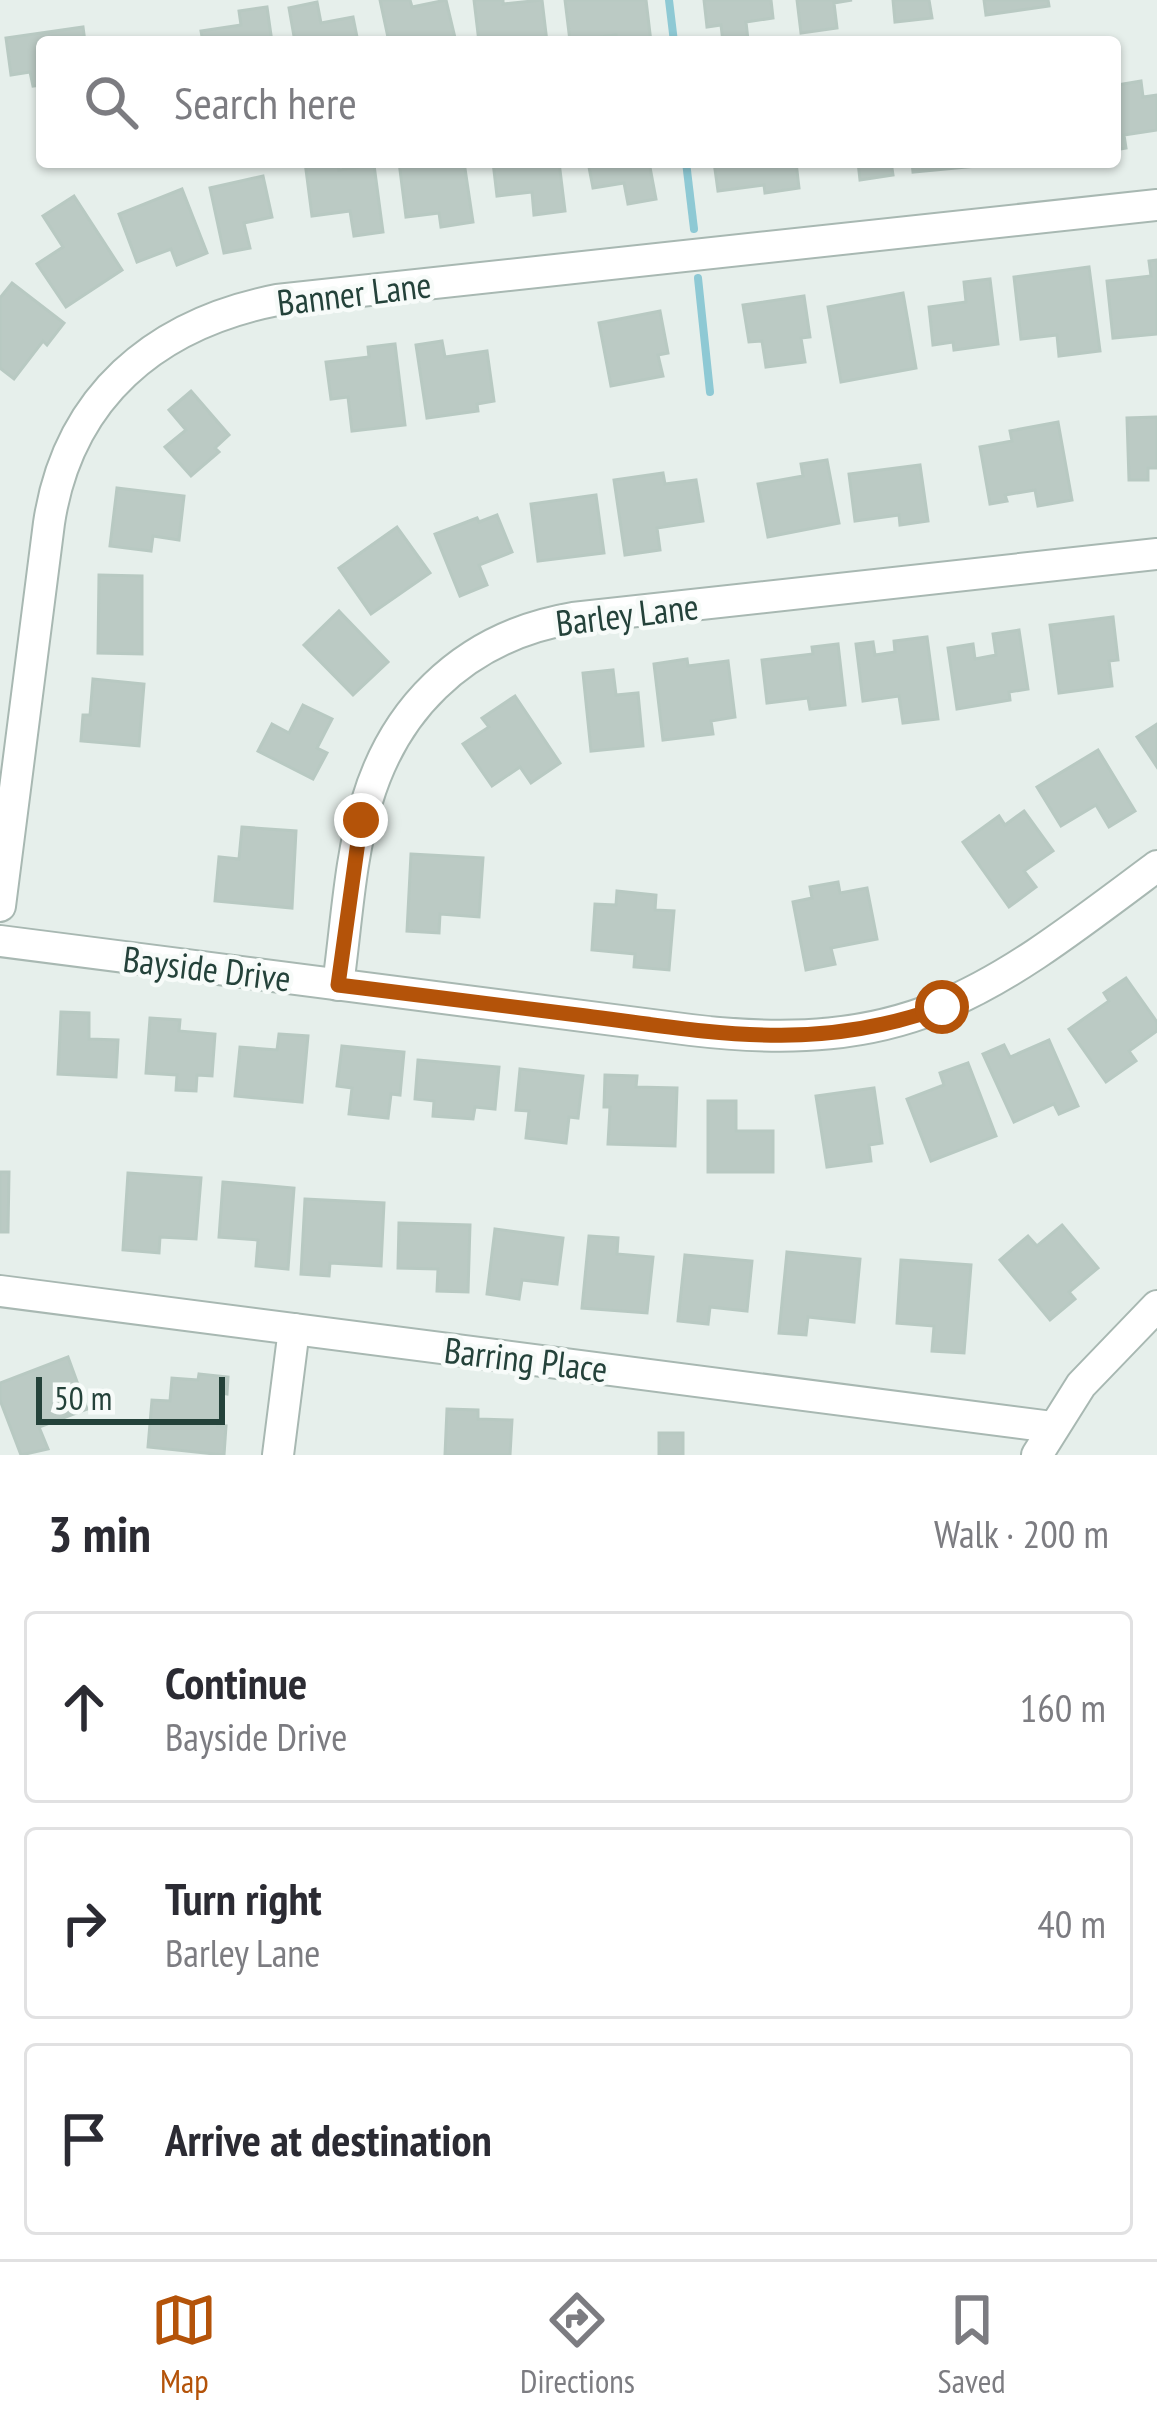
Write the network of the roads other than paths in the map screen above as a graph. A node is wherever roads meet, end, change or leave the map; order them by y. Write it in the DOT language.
graph roads {
  1 [pos="1157,205"];
  2 [pos="1157,554"];
  3 [pos="1157,866"];
  4 [pos="0,906"];
  5 [pos="0,941"];
  6 [pos="338,985"];
  7 [pos="0,1291"];
  8 [pos="1157,1306"];
  9 [pos="294,1329"];
  10 [pos="1052,1427"];
  11 [pos="278,1455"];
  12 [pos="1037,1455"];
  1 -- 4 [label="street, Banner Lane"];
  2 -- 6 [label="street, Barley Lane"];
  3 -- 6 [label="street, Bayside Drive"];
  5 -- 6 [label="street, Bayside Drive"];
  7 -- 9 [label="street, Barring Place"];
  8 -- 10 [label="street"];
  9 -- 10 [label="street, Barring Place"];
  9 -- 11 [label="street"];
  10 -- 12 [label="street"];
}
